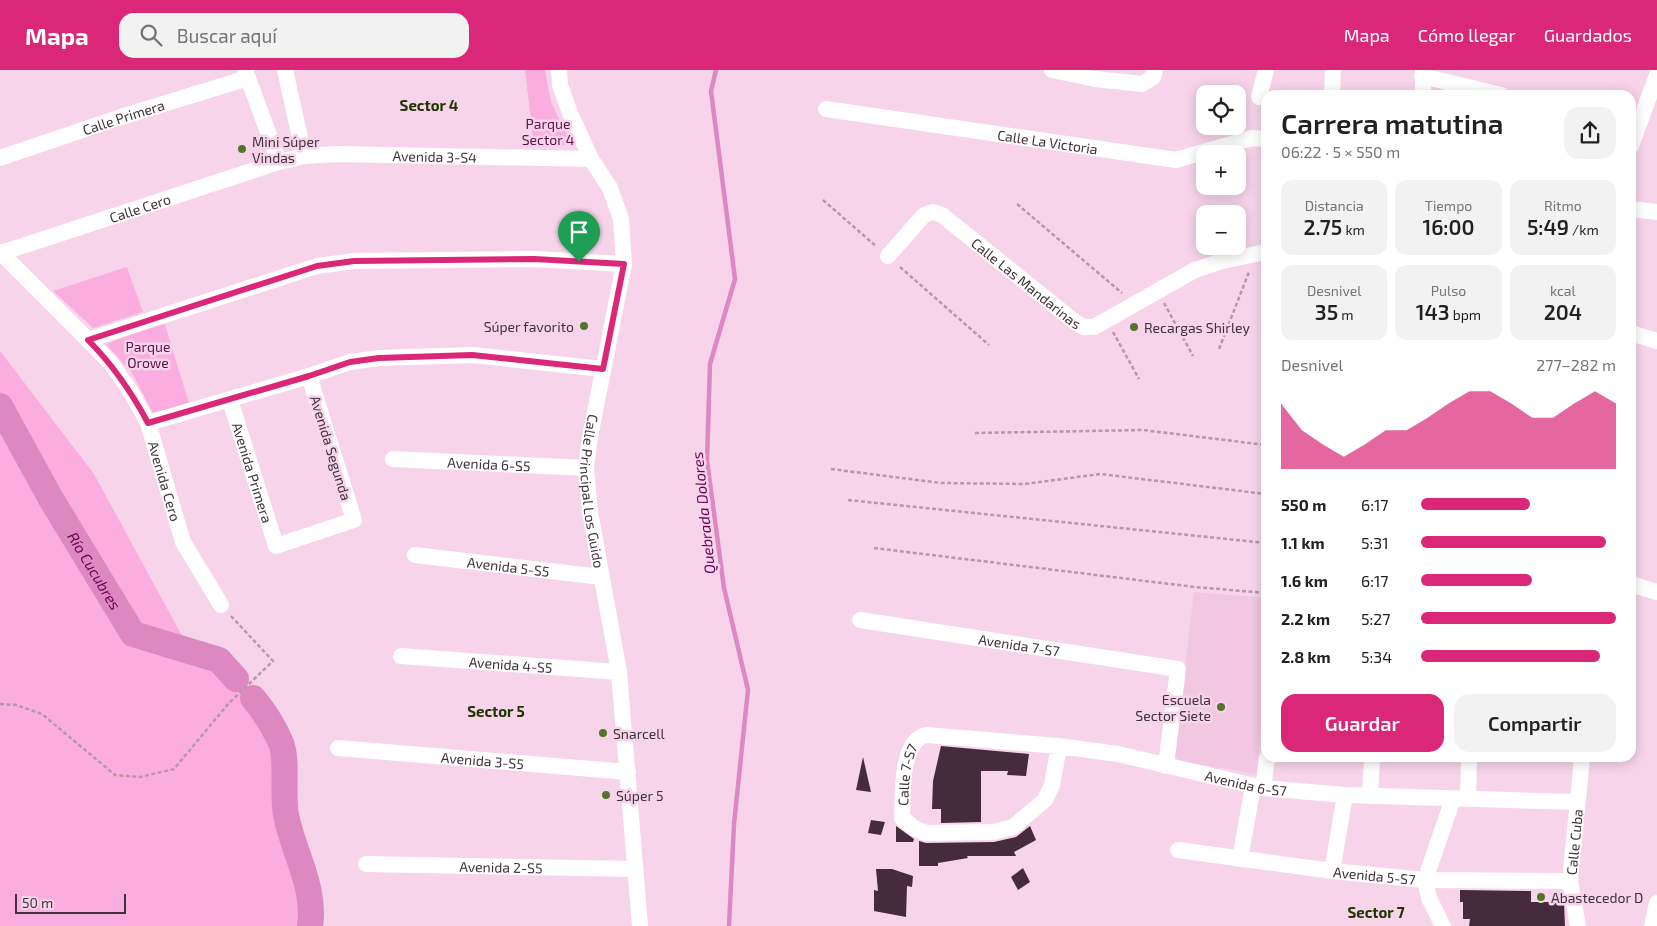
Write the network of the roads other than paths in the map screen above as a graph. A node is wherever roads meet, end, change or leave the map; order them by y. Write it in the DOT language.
graph roads {
  1 [pos="285,70"];
  2 [pos="559,70"];
  3 [pos="1052,70"];
  4 [pos="1266,70"];
  5 [pos="1333,70"];
  6 [pos="1423,73"];
  7 [pos="246,74"];
  8 [pos="1657,74"];
  9 [pos="1151,76"];
  10 [pos="1262,90"];
  11 [pos="1332,90"];
  12 [pos="1423,90"];
  13 [pos="1482,90"];
  14 [pos="1261,92"];
  15 [pos="1260,97"];
  16 [pos="826,109"];
  17 [pos="1636,123"];
  18 [pos="1261,139"];
  19 [pos="304,156"];
  20 [pos="0,158"];
  21 [pos="591,159"];
  22 [pos="279,162"];
  23 [pos="1636,210"];
  24 [pos="1657,212"];
  25 [pos="1,252"];
  26 [pos="1261,253"];
  27 [pos="888,256"];
  28 [pos="624,264"];
  29 [pos="1636,335"];
  30 [pos="88,340"];
  31 [pos="1657,341"];
  32 [pos="603,369"];
  33 [pos="309,376"];
  34 [pos="230,400"];
  35 [pos="148,423"];
  36 [pos="393,459"];
  37 [pos="586,468"];
  38 [pos="276,546"];
  39 [pos="415,555"];
  40 [pos="601,577"];
  41 [pos="1636,586"];
  42 [pos="1657,592"];
  43 [pos="222,605"];
  44 [pos="860,620"];
  45 [pos="401,656"];
  46 [pos="619,672"];
  47 [pos="919,736"];
  48 [pos="1059,746"];
  49 [pos="338,748"];
  50 [pos="1266,762"];
  51 [pos="1372,762"];
  52 [pos="1468,762"];
  53 [pos="1582,762"];
  54 [pos="1166,766"];
  55 [pos="628,772"];
  56 [pos="1258,787"];
  57 [pos="1344,795"];
  58 [pos="1370,796"];
  59 [pos="1460,799"];
  60 [pos="1577,802"];
  61 [pos="1178,850"];
  62 [pos="1240,859"];
  63 [pos="366,864"];
  64 [pos="635,869"];
  65 [pos="1332,871"];
  66 [pos="1425,880"];
  67 [pos="1570,881"];
  68 [pos="1657,903"];
  69 [pos="640,926"];
  70 [pos="1442,926"];
  71 [pos="1578,926"];
  72 [pos="1652,926"];
  1 -- 19 [label="street"];
  2 -- 21 [label="street, Calle Principal Los Guido"];
  3 -- 9 [label="street"];
  4 -- 10 [label="street"];
  5 -- 11 [label="street"];
  6 -- 12 [label="street"];
  6 -- 13 [label="street"];
  7 -- 20 [label="street, Calle Primera"];
  7 -- 22 [label="street"];
  8 -- 17 [label="street"];
  14 -- 15 [label="street"];
  16 -- 18 [label="street, Calle La Victoria"];
  19 -- 21 [label="street, Avenida 3-S4"];
  19 -- 22 [label="street, Avenida 3-S4"];
  21 -- 28 [label="street, Calle Principal Los Guido"];
  22 -- 25 [label="street, Calle Cero"];
  23 -- 24 [label="street"];
  25 -- 30 [label="street, Avenida Cero"];
  26 -- 27 [label="street, Calle Las Mandarinas"];
  28 -- 30 [label="street"];
  28 -- 32 [label="street, Calle Principal Los Guido"];
  29 -- 31 [label="street"];
  30 -- 35 [label="street, Avenida Cero"];
  32 -- 33 [label="street"];
  32 -- 37 [label="street, Calle Principal Los Guido"];
  33 -- 34 [label="street"];
  33 -- 38 [label="street, Avenida Segunda"];
  34 -- 35 [label="street"];
  34 -- 38 [label="street, Avenida Primera"];
  35 -- 43 [label="street, Avenida Cero"];
  36 -- 37 [label="street, Avenida 6-S5"];
  37 -- 40 [label="street, Calle Principal Los Guido"];
  39 -- 40 [label="street, Avenida 5-S5"];
  40 -- 46 [label="street, Calle Principal Los Guido"];
  41 -- 42 [label="street"];
  44 -- 54 [label="street, Avenida 7-S7"];
  45 -- 46 [label="street, Avenida 4-S5"];
  46 -- 55 [label="street, Calle Principal Los Guido"];
  47 -- 48 [label="street, Avenida 6-S7"];
  47 -- 48 [label="street, Calle 7-S7"];
  48 -- 54 [label="street, Avenida 6-S7"];
  49 -- 55 [label="street, Avenida 3-S5"];
  50 -- 56 [label="street"];
  51 -- 58 [label="street"];
  52 -- 59 [label="street"];
  53 -- 60 [label="street, Calle Cuba"];
  54 -- 56 [label="street, Avenida 6-S7"];
  55 -- 64 [label="street, Calle Principal Los Guido"];
  56 -- 57 [label="street, Avenida 6-S7"];
  56 -- 62 [label="street"];
  57 -- 58 [label="street, Avenida 6-S7"];
  57 -- 65 [label="street"];
  58 -- 59 [label="street, Avenida 6-S7"];
  59 -- 60 [label="street, Avenida 6-S7"];
  59 -- 66 [label="street"];
  60 -- 67 [label="street, Calle Cuba"];
  61 -- 62 [label="street, Avenida 5-S7"];
  62 -- 65 [label="street, Avenida 5-S7"];
  63 -- 64 [label="street, Avenida 2-S5"];
  64 -- 69 [label="street, Calle Principal Los Guido"];
  65 -- 66 [label="street, Avenida 5-S7"];
  66 -- 67 [label="street, Avenida 5-S7"];
  66 -- 70 [label="street"];
  67 -- 71 [label="street, Calle Cuba"];
  68 -- 72 [label="street"];
}
